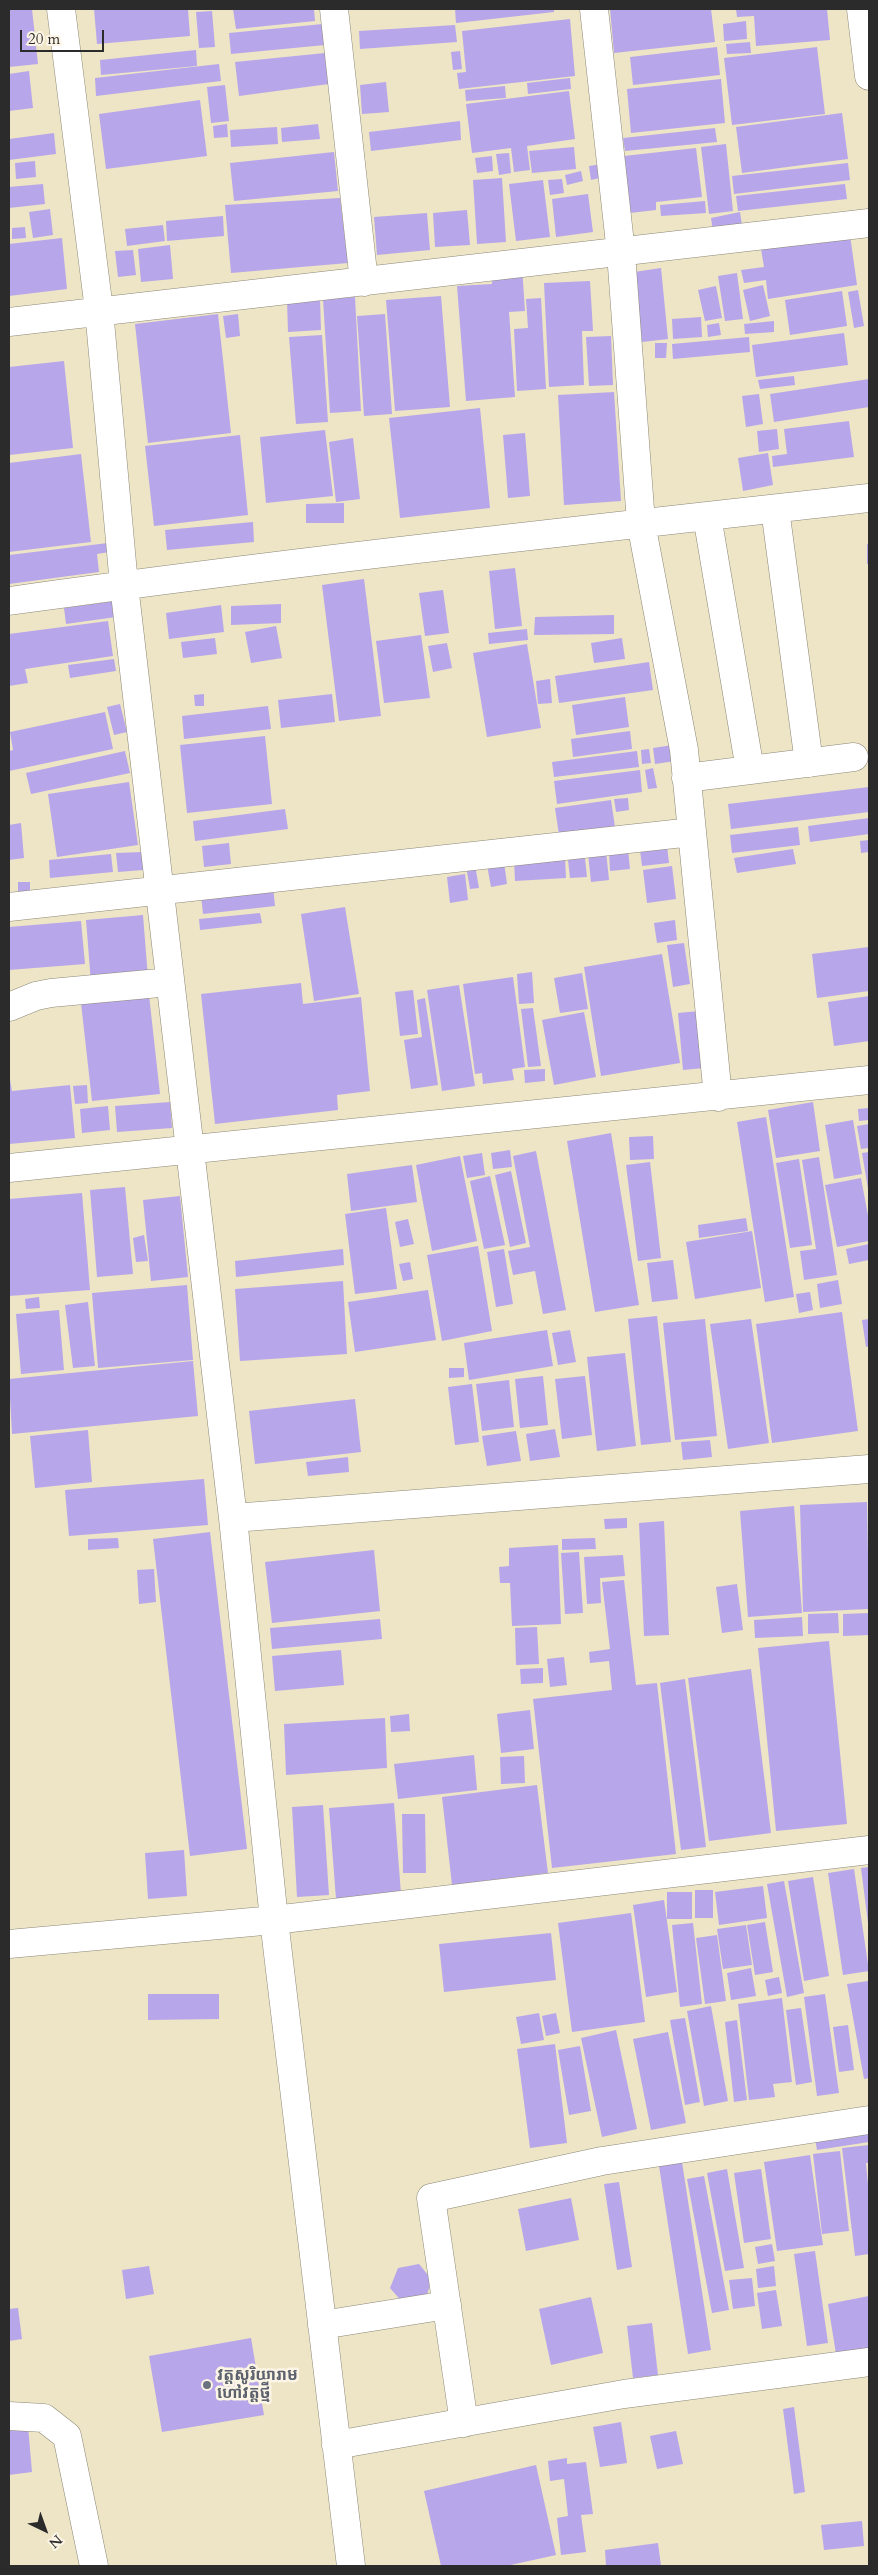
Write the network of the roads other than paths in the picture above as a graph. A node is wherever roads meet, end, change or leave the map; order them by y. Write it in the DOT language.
graph roads {
  1 [pos="61,9"];
  2 [pos="334,9"];
  3 [pos="594,9"];
  4 [pos="861,9"];
  5 [pos="869,76"];
  6 [pos="869,223"];
  7 [pos="622,252"];
  8 [pos="364,282"];
  9 [pos="99,310"];
  10 [pos="9,322"];
  11 [pos="869,498"];
  12 [pos="775,509"];
  13 [pos="707,516"];
  14 [pos="641,523"];
  15 [pos="124,585"];
  16 [pos="9,601"];
  17 [pos="854,757"];
  18 [pos="809,763"];
  19 [pos="750,770"];
  20 [pos="686,778"];
  21 [pos="692,832"];
  22 [pos="160,891"];
  23 [pos="9,907"];
  24 [pos="170,982"];
  25 [pos="9,1007"];
  26 [pos="869,1080"];
  27 [pos="718,1097"];
  28 [pos="189,1148"];
  29 [pos="9,1168"];
  30 [pos="869,1469"];
  31 [pos="233,1518"];
  32 [pos="869,1850"];
  33 [pos="274,1920"];
  34 [pos="9,1944"];
  35 [pos="869,2120"];
  36 [pos="447,2305"];
  37 [pos="322,2325"];
  38 [pos="869,2362"];
  39 [pos="9,2416"];
  40 [pos="464,2422"];
  41 [pos="336,2445"];
  42 [pos="94,2566"];
  43 [pos="351,2566"];
  1 -- 9 [label="street"];
  2 -- 8 [label="street"];
  3 -- 7 [label="street"];
  4 -- 5 [label="street"];
  6 -- 7 [label="street"];
  7 -- 8 [label="street"];
  7 -- 14 [label="street"];
  8 -- 9 [label="street"];
  9 -- 10 [label="street"];
  9 -- 15 [label="street"];
  11 -- 12 [label="street"];
  12 -- 13 [label="street"];
  12 -- 18 [label="street"];
  13 -- 14 [label="street"];
  13 -- 19 [label="street"];
  14 -- 15 [label="street"];
  14 -- 20 [label="street"];
  15 -- 16 [label="street"];
  15 -- 22 [label="street"];
  17 -- 18 [label="street"];
  18 -- 19 [label="street"];
  19 -- 20 [label="street"];
  20 -- 21 [label="street"];
  21 -- 22 [label="street"];
  21 -- 27 [label="street"];
  22 -- 23 [label="street"];
  22 -- 24 [label="street"];
  24 -- 25 [label="street"];
  24 -- 28 [label="street"];
  26 -- 27 [label="street"];
  27 -- 28 [label="street"];
  28 -- 29 [label="street"];
  28 -- 31 [label="street"];
  30 -- 31 [label="street"];
  31 -- 33 [label="street"];
  32 -- 33 [label="street"];
  33 -- 34 [label="street"];
  33 -- 37 [label="street"];
  35 -- 36 [label="street"];
  36 -- 37 [label="street"];
  36 -- 40 [label="street"];
  37 -- 41 [label="street"];
  38 -- 40 [label="street"];
  39 -- 42 [label="street"];
  40 -- 41 [label="street"];
  41 -- 43 [label="street"];
}
